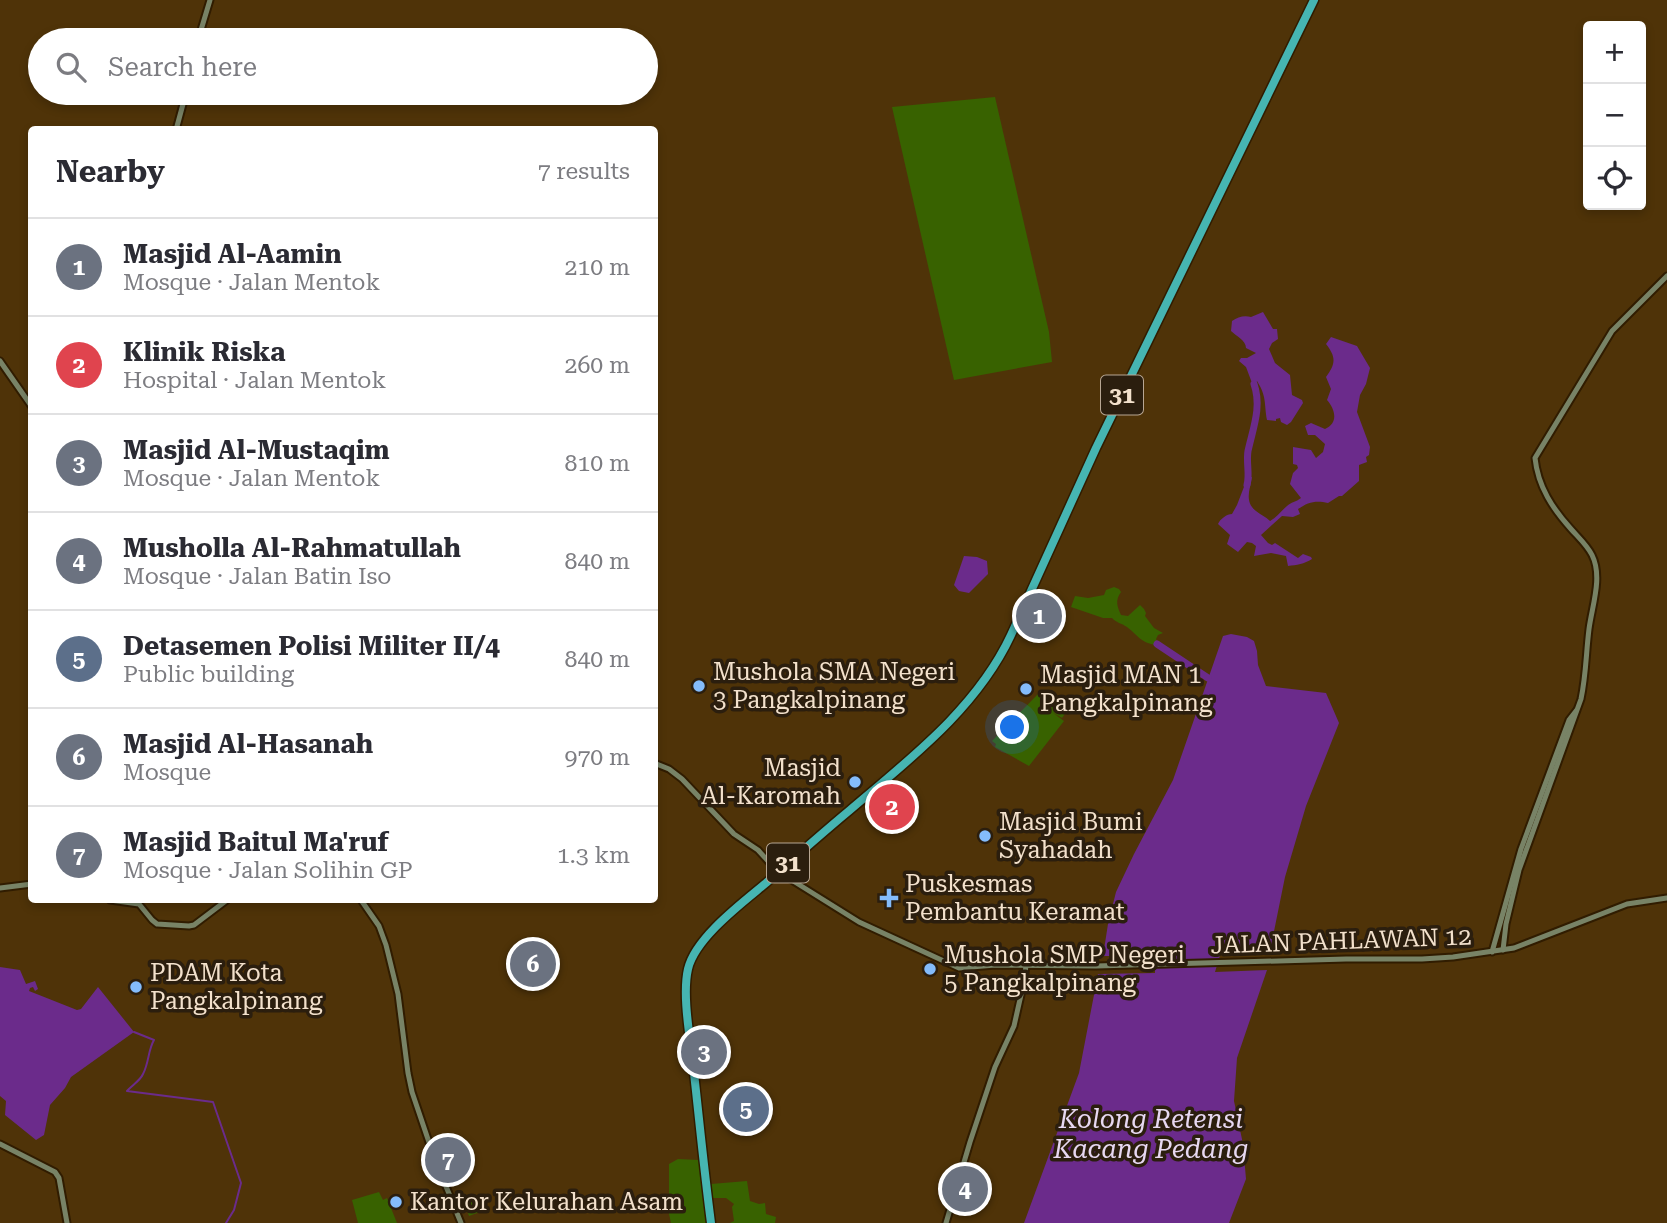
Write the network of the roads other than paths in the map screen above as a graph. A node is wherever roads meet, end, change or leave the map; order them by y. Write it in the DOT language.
graph roads {
  1 [pos="210,0"];
  2 [pos="1314,0"];
  3 [pos="202,28"];
  4 [pos="183,105"];
  5 [pos="177,126"];
  6 [pos="1667,276"];
  7 [pos="0,361"];
  8 [pos="28,401"];
  9 [pos="1576,711"];
  10 [pos="658,765"];
  11 [pos="778,872"];
  12 [pos="28,884"];
  13 [pos="0,888"];
  14 [pos="1667,898"];
  15 [pos="132,903"];
  16 [pos="223,903"];
  17 [pos="363,903"];
  18 [pos="1503,950"];
  19 [pos="1492,952"];
  20 [pos="1026,966"];
  21 [pos="0,1144"];
  22 [pos="67,1223"];
  23 [pos="461,1223"];
  24 [pos="711,1223"];
  25 [pos="946,1223"];
  1 -- 3 [label="street"];
  2 -- 11 [label="highway, 31"];
  4 -- 5 [label="street"];
  6 -- 9 [label="street"];
  7 -- 8 [label="street"];
  9 -- 18 [label="street"];
  9 -- 19 [label="street"];
  10 -- 11 [label="street, JALAN PAHLAWAN 12"];
  11 -- 20 [label="street, JALAN PAHLAWAN 12"];
  11 -- 24 [label="highway, 31"];
  12 -- 13 [label="street"];
  14 -- 18 [label="street, JALAN PAHLAWAN 12"];
  15 -- 16 [label="street"];
  17 -- 23 [label="street"];
  18 -- 19 [label="street, JALAN PAHLAWAN 12"];
  19 -- 20 [label="street, JALAN PAHLAWAN 12"];
  20 -- 25 [label="street"];
  21 -- 22 [label="street"];
}
